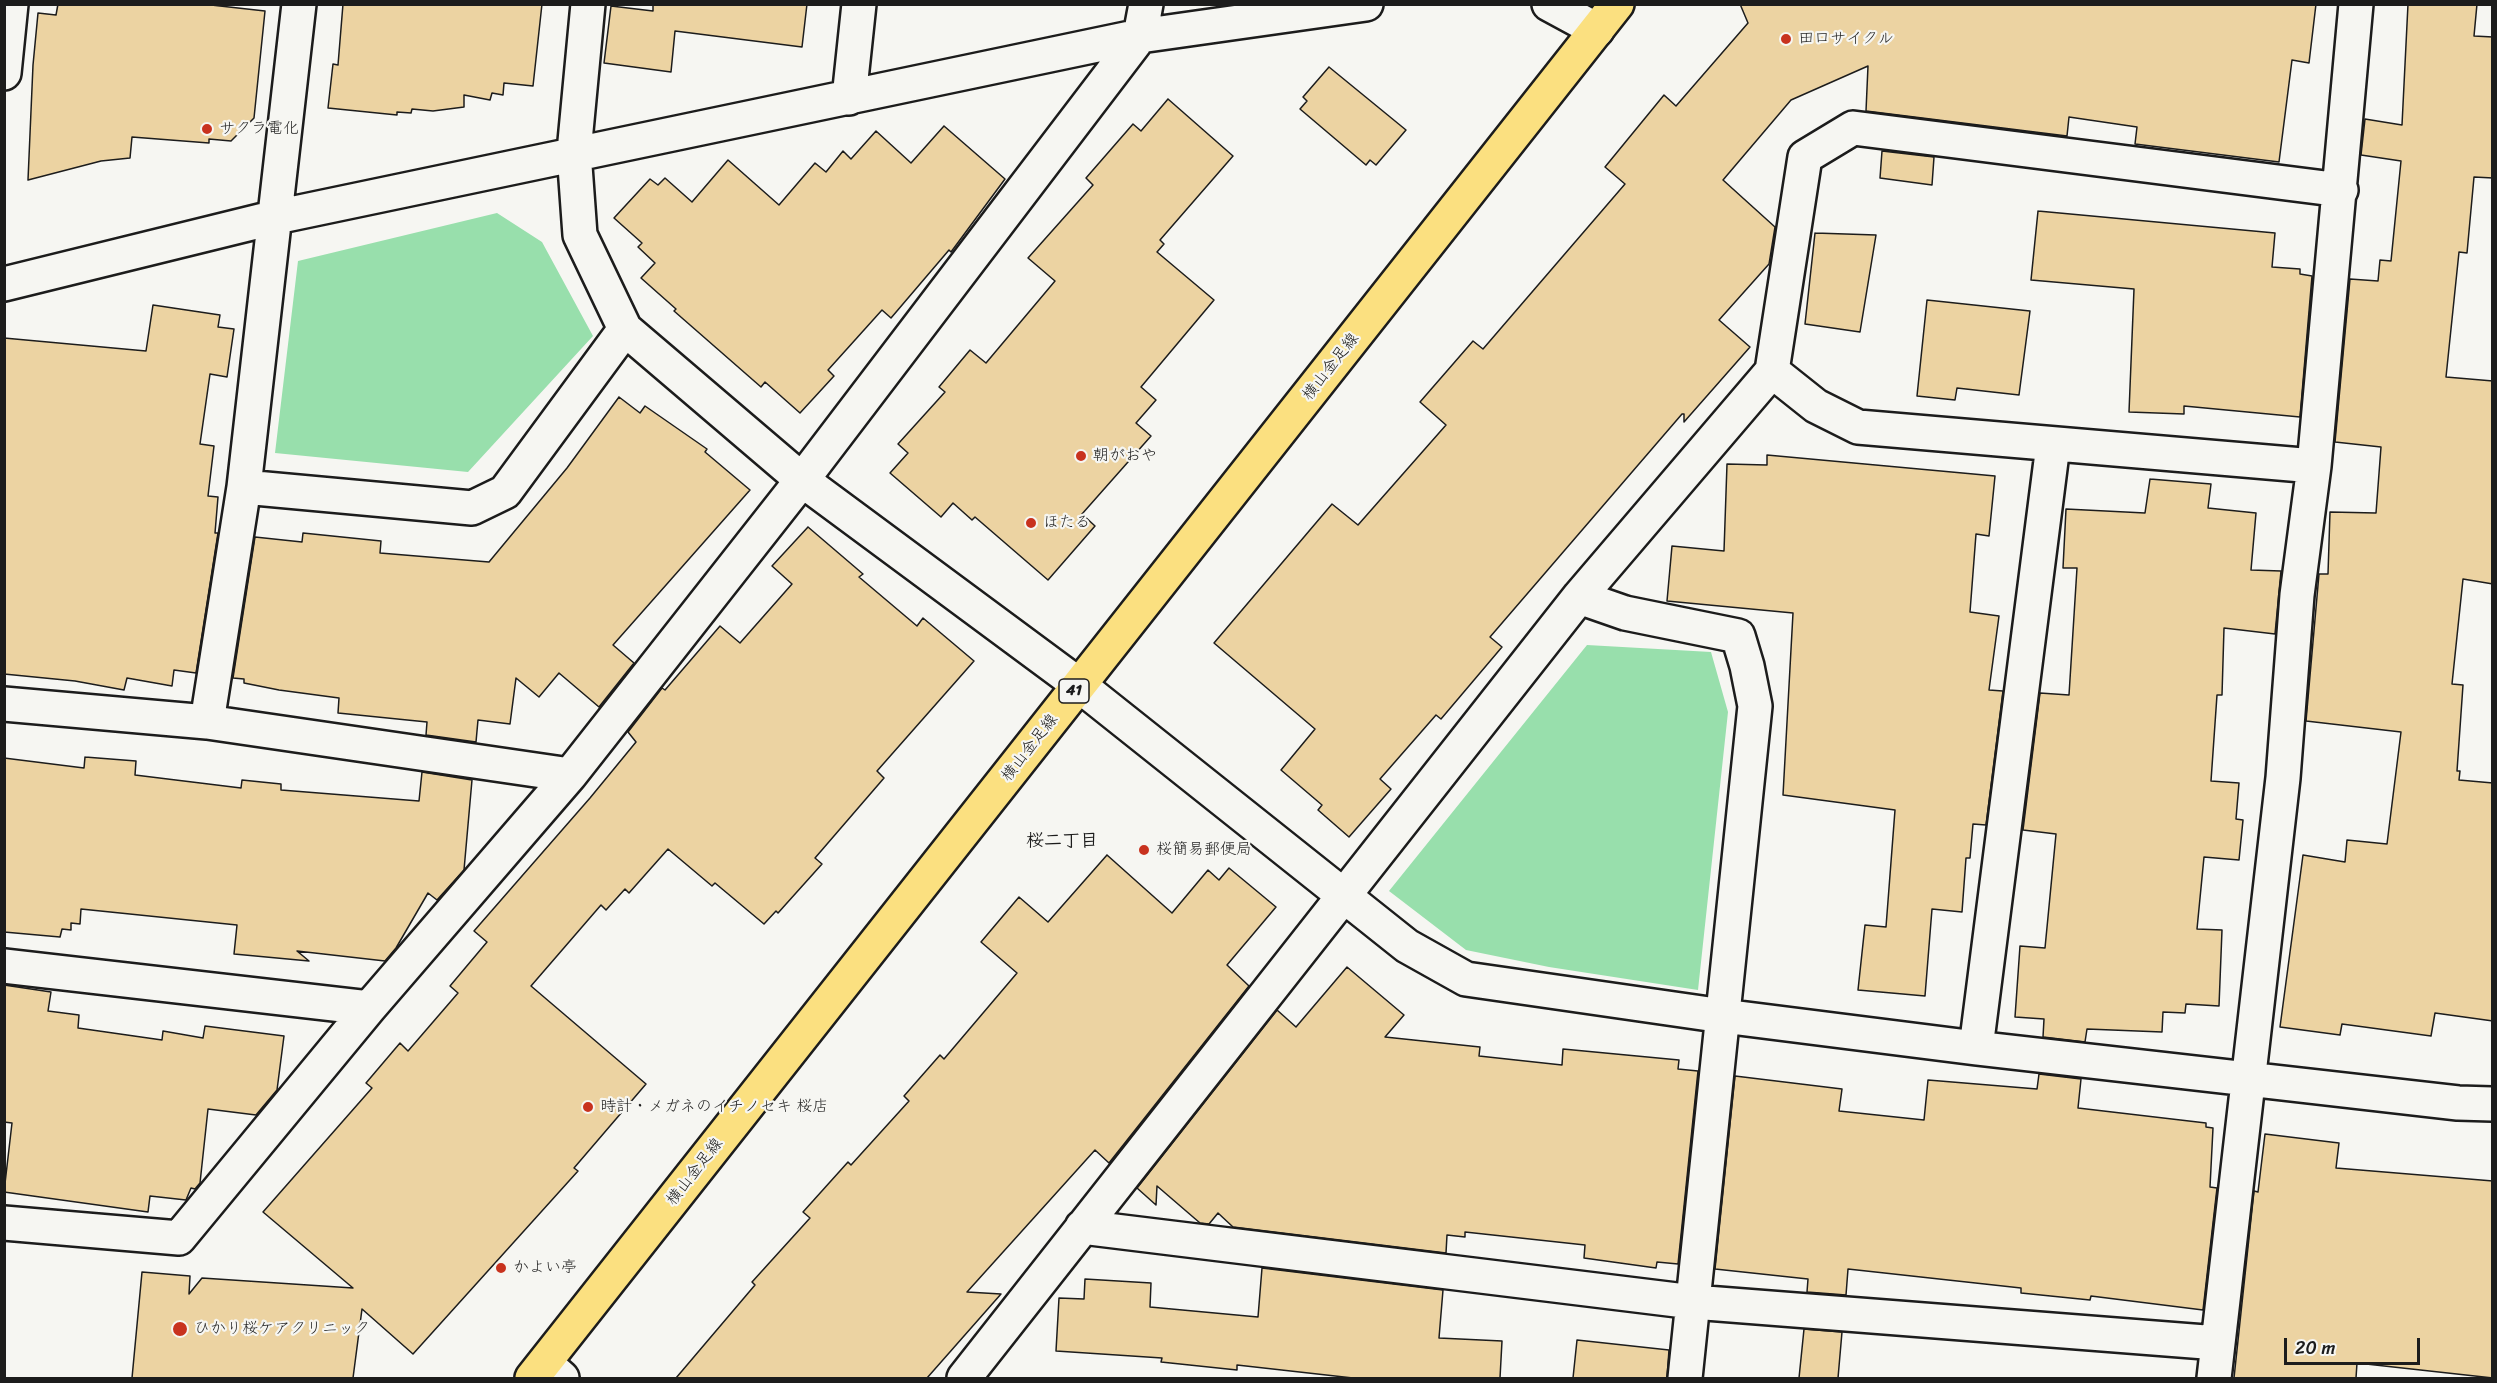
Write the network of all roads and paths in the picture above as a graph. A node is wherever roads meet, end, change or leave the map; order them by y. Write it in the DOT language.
graph roads {
  1 [pos="11,4"];
  2 [pos="299,4"];
  3 [pos="588,4"];
  4 [pos="859,4"];
  5 [pos="1146,4"];
  6 [pos="1366,4"];
  7 [pos="1549,4"];
  8 [pos="1617,4"];
  9 [pos="2356,4"];
  10 [pos="1597,30"];
  11 [pos="1140,36"];
  12 [pos="4,72"];
  13 [pos="849,98"];
  14 [pos="574,152"];
  15 [pos="2341,190"];
  16 [pos="276,217"];
  17 [pos="4,284"];
  18 [pos="625,329"];
  19 [pos="1772,370"];
  20 [pos="2053,445"];
  21 [pos="2314,466"];
  22 [pos="802,480"];
  23 [pos="244,488"];
  24 [pos="1580,597"];
  25 [pos="1079,685"];
  26 [pos="4,704"];
  27 [pos="207,722"];
  28 [pos="570,774"];
  29 [pos="1344,897"];
  30 [pos="4,966"];
  31 [pos="369,1008"];
  32 [pos="1723,1016"];
  33 [pos="1976,1048"];
  34 [pos="2248,1078"];
  35 [pos="2493,1104"];
  36 [pos="4,1223"];
  37 [pos="1082,1227"];
  38 [pos="1693,1302"];
  39 [pos="2218,1343"];
  40 [pos="546,1373"];
  41 [pos="964,1378"];
  42 [pos="1685,1378"];
  43 [pos="2214,1378"];
  1 -- 12 [label="street"];
  2 -- 16 [label="street"];
  3 -- 14 [label="street"];
  4 -- 13 [label="street"];
  5 -- 11 [label="street"];
  6 -- 11 [label="street"];
  7 -- 10 [label="street"];
  8 -- 10 [label="main road, 横山金足線 / 41"];
  9 -- 15 [label="street"];
  10 -- 25 [label="main road, 横山金足線 / 41"];
  11 -- 13 [label="street"];
  11 -- 22 [label="street"];
  13 -- 14 [label="street"];
  14 -- 16 [label="street"];
  14 -- 18 [label="street"];
  15 -- 19 [label="street"];
  15 -- 21 [label="street"];
  16 -- 17 [label="street"];
  16 -- 23 [label="street"];
  18 -- 22 [label="street"];
  18 -- 23 [label="street"];
  19 -- 20 [label="street"];
  19 -- 24 [label="street"];
  20 -- 21 [label="street"];
  20 -- 33 [label="street"];
  21 -- 34 [label="street"];
  22 -- 25 [label="street"];
  22 -- 28 [label="street"];
  23 -- 27 [label="street"];
  24 -- 29 [label="street"];
  24 -- 32 [label="street"];
  25 -- 29 [label="street"];
  25 -- 40 [label="main road, 横山金足線 / 41"];
  26 -- 27 [label="street"];
  27 -- 28 [label="street"];
  28 -- 31 [label="street"];
  29 -- 32 [label="street"];
  29 -- 37 [label="street"];
  30 -- 31 [label="street"];
  31 -- 36 [label="street"];
  32 -- 33 [label="street"];
  32 -- 38 [label="street"];
  33 -- 34 [label="street"];
  34 -- 35 [label="street"];
  34 -- 39 [label="street"];
  37 -- 38 [label="street"];
  37 -- 41 [label="street"];
  38 -- 39 [label="street"];
  38 -- 42 [label="street"];
  39 -- 43 [label="street"];
}
